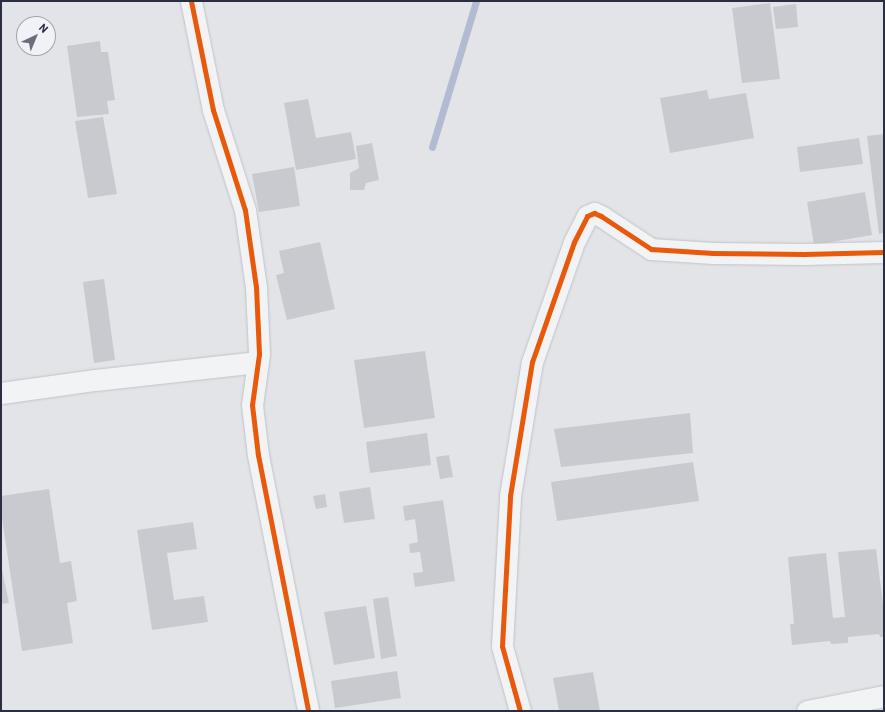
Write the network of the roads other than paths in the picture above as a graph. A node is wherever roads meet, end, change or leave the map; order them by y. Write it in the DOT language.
graph roads {
  1 [pos="191,1"];
  2 [pos="884,252"];
  3 [pos="258,362"];
  4 [pos="1,392"];
  5 [pos="884,696"];
  6 [pos="308,711"];
  7 [pos="520,711"];
  8 [pos="807,711"];
  1 -- 3 [label="street"];
  2 -- 7 [label="street"];
  3 -- 4 [label="street"];
  3 -- 6 [label="street"];
  5 -- 8 [label="street"];
}
